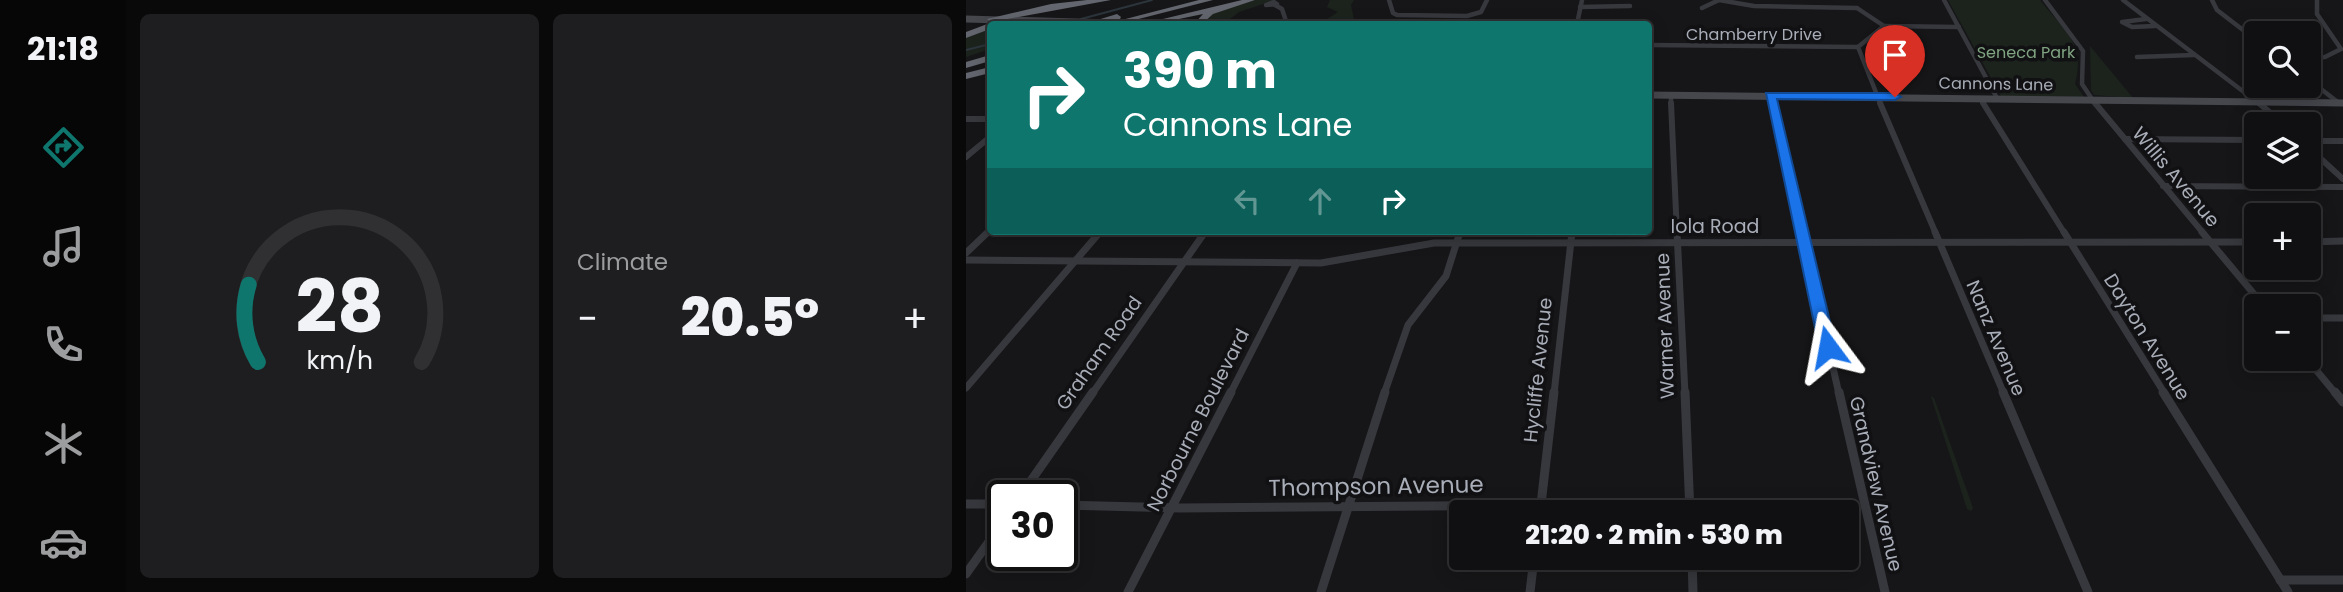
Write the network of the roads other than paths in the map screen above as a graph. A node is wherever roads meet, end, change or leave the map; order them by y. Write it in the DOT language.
graph roads {
  1 [pos="1107,0"];
  2 [pos="1186,0"];
  3 [pos="1209,0"];
  4 [pos="1251,0"];
  5 [pos="1389,0"];
  6 [pos="1487,0"];
  7 [pos="1582,0"];
  8 [pos="1719,0"];
  9 [pos="1860,0"];
  10 [pos="1944,0"];
  11 [pos="2045,0"];
  12 [pos="2123,0"];
  13 [pos="2212,0"];
  14 [pos="2317,0"];
  15 [pos="1275,5"];
  16 [pos="1630,6"];
  17 [pos="1580,7"];
  18 [pos="1222,8"];
  19 [pos="1702,8"];
  20 [pos="1857,8"];
  21 [pos="1029,10"];
  22 [pos="2146,19"];
  23 [pos="1000,21"];
  24 [pos="1018,21"];
  25 [pos="1041,21"];
  26 [pos="1087,21"];
  27 [pos="1098,21"];
  28 [pos="1122,21"];
  29 [pos="1161,21"];
  30 [pos="1200,21"];
  31 [pos="1286,21"];
  32 [pos="1578,21"];
  33 [pos="966,22"];
  34 [pos="987,23"];
  35 [pos="987,26"];
  36 [pos="1884,26"];
  37 [pos="2156,26"];
  38 [pos="1959,27"];
  39 [pos="2244,31"];
  40 [pos="966,35"];
  41 [pos="1652,45"];
  42 [pos="1858,47"];
  43 [pos="987,52"];
  44 [pos="2194,55"];
  45 [pos="2321,56"];
  46 [pos="2137,57"];
  47 [pos="966,58"];
  48 [pos="987,59"];
  49 [pos="966,65"];
  50 [pos="987,71"];
  51 [pos="966,76"];
  52 [pos="2321,88"];
  53 [pos="1652,95"];
  54 [pos="1671,95"];
  55 [pos="1770,96"];
  56 [pos="1875,97"];
  57 [pos="1980,98"];
  58 [pos="1997,98"];
  59 [pos="2091,100"];
  60 [pos="2259,101"];
  61 [pos="2341,103"];
  62 [pos="2270,112"];
  63 [pos="966,119"];
  64 [pos="987,119"];
  65 [pos="987,139"];
  66 [pos="2125,139"];
  67 [pos="2244,140"];
  68 [pos="2321,141"];
  69 [pos="2343,141"];
  70 [pos="966,157"];
  71 [pos="2321,159"];
  72 [pos="2343,179"];
  73 [pos="2163,186"];
  74 [pos="2343,187"];
  75 [pos="987,233"];
  76 [pos="1098,235"];
  77 [pos="1203,235"];
  78 [pos="1459,235"];
  79 [pos="1571,235"];
  80 [pos="1570,242"];
  81 [pos="1679,242"];
  82 [pos="1803,242"];
  83 [pos="1937,242"];
  84 [pos="2210,242"];
  85 [pos="2244,242"];
  86 [pos="2321,242"];
  87 [pos="2343,242"];
  88 [pos="1457,243"];
  89 [pos="2070,243"];
  90 [pos="966,253"];
  91 [pos="966,260"];
  92 [pos="1076,260"];
  93 [pos="1185,261"];
  94 [pos="1297,263"];
  95 [pos="2254,294"];
  96 [pos="2321,318"];
  97 [pos="2343,318"];
  98 [pos="2317,371"];
  99 [pos="966,388"];
  100 [pos="2343,402"];
  101 [pos="1032,480"];
  102 [pos="1541,500"];
  103 [pos="1690,500"];
  104 [pos="966,504"];
  105 [pos="987,505"];
  106 [pos="1078,505"];
  107 [pos="1171,507"];
  108 [pos="1348,507"];
  109 [pos="1449,508"];
  110 [pos="987,544"];
  111 [pos="1533,570"];
  112 [pos="1692,570"];
  113 [pos="966,574"];
  114 [pos="2280,580"];
  115 [pos="2343,580"];
  116 [pos="1128,592"];
  117 [pos="1321,592"];
  118 [pos="1530,592"];
  119 [pos="1693,592"];
  120 [pos="1885,592"];
  121 [pos="2088,592"];
  122 [pos="2287,592"];
  1 -- 21 [label="highway"];
  2 -- 27 [label="highway"];
  3 -- 28 [label="highway"];
  4 -- 18 [label="highway"];
  5 -- 6 [label="street"];
  7 -- 17 [label="street"];
  8 -- 19 [label="street"];
  8 -- 20 [label="street"];
  9 -- 20 [label="street"];
  10 -- 38 [label="street"];
  11 -- 59 [label="street"];
  12 -- 22 [label="street"];
  13 -- 39 [label="street"];
  14 -- 45 [label="street"];
  15 -- 31 [label="street"];
  16 -- 17 [label="street"];
  17 -- 32 [label="street"];
  18 -- 29 [label="highway"];
  18 -- 30 [label="highway"];
  20 -- 36 [label="street"];
  21 -- 23 [label="highway"];
  21 -- 24 [label="highway"];
  22 -- 37 [label="street"];
  22 -- 37 [label="street"];
  25 -- 26 [label="main road"];
  33 -- 34 [label="main road"];
  33 -- 40 [label="highway"];
  35 -- 40 [label="highway"];
  36 -- 38 [label="street"];
  36 -- 42 [label="street"];
  37 -- 44 [label="street"];
  38 -- 58 [label="street"];
  41 -- 42 [label="street, Chamberry Drive"];
  42 -- 56 [label="street, Nanz Avenue"];
  43 -- 47 [label="highway"];
  44 -- 46 [label="street"];
  44 -- 60 [label="street"];
  48 -- 49 [label="highway"];
  50 -- 51 [label="highway"];
  52 -- 61 [label="street"];
  53 -- 54 [label="main road, Cannons Lane"];
  54 -- 55 [label="main road, Cannons Lane"];
  54 -- 81 [label="street, Warner Avenue"];
  55 -- 56 [label="main road, Cannons Lane"];
  55 -- 82 [label="street, Grandview Avenue"];
  56 -- 57 [label="main road, Cannons Lane"];
  56 -- 83 [label="street, Nanz Avenue"];
  57 -- 58 [label="main road, Cannons Lane"];
  57 -- 89 [label="street, Dayton Avenue"];
  58 -- 59 [label="main road, Cannons Lane"];
  59 -- 60 [label="main road, Cannons Lane"];
  59 -- 66 [label="street, Willis Avenue"];
  60 -- 61 [label="main road, Cannons Lane"];
  60 -- 62 [label="street"];
  63 -- 64 [label="street"];
  65 -- 70 [label="street"];
  66 -- 67 [label="street"];
  66 -- 73 [label="street, Willis Avenue"];
  68 -- 69 [label="street"];
  71 -- 72 [label="street"];
  73 -- 74 [label="street"];
  73 -- 84 [label="street, Willis Avenue"];
  75 -- 90 [label="street"];
  76 -- 92 [label="street"];
  77 -- 93 [label="street, Graham Road"];
  78 -- 88 [label="street"];
  79 -- 80 [label="street, Hycliffe Avenue"];
  80 -- 81 [label="street, Iola Road"];
  80 -- 88 [label="street, Iola Road"];
  80 -- 102 [label="street, Hycliffe Avenue"];
  81 -- 82 [label="street, Iola Road"];
  81 -- 103 [label="street, Warner Avenue"];
  82 -- 83 [label="street, Iola Road"];
  82 -- 120 [label="street, Grandview Avenue"];
  83 -- 89 [label="street, Iola Road"];
  83 -- 121 [label="street, Nanz Avenue"];
  84 -- 85 [label="street, Iola Road"];
  84 -- 89 [label="street, Iola Road"];
  84 -- 95 [label="street, Willis Avenue"];
  86 -- 87 [label="street"];
  88 -- 94 [label="street, Iola Road"];
  88 -- 108 [label="street"];
  89 -- 114 [label="street, Dayton Avenue"];
  91 -- 92 [label="street, Iola Road"];
  92 -- 93 [label="street, Iola Road"];
  92 -- 99 [label="street"];
  93 -- 94 [label="street, Iola Road"];
  93 -- 101 [label="street, Graham Road"];
  94 -- 107 [label="street, Norbourne Boulevard"];
  96 -- 97 [label="street"];
  98 -- 100 [label="street"];
  104 -- 105 [label="street"];
  106 -- 107 [label="street, Thompson Avenue"];
  107 -- 108 [label="street, Thompson Avenue"];
  107 -- 116 [label="street, Norbourne Boulevard"];
  108 -- 109 [label="street, Thompson Avenue"];
  108 -- 117 [label="street"];
  110 -- 113 [label="street"];
  111 -- 118 [label="street"];
  112 -- 119 [label="street"];
  114 -- 115 [label="street"];
  114 -- 122 [label="street, Dayton Avenue"];
}
